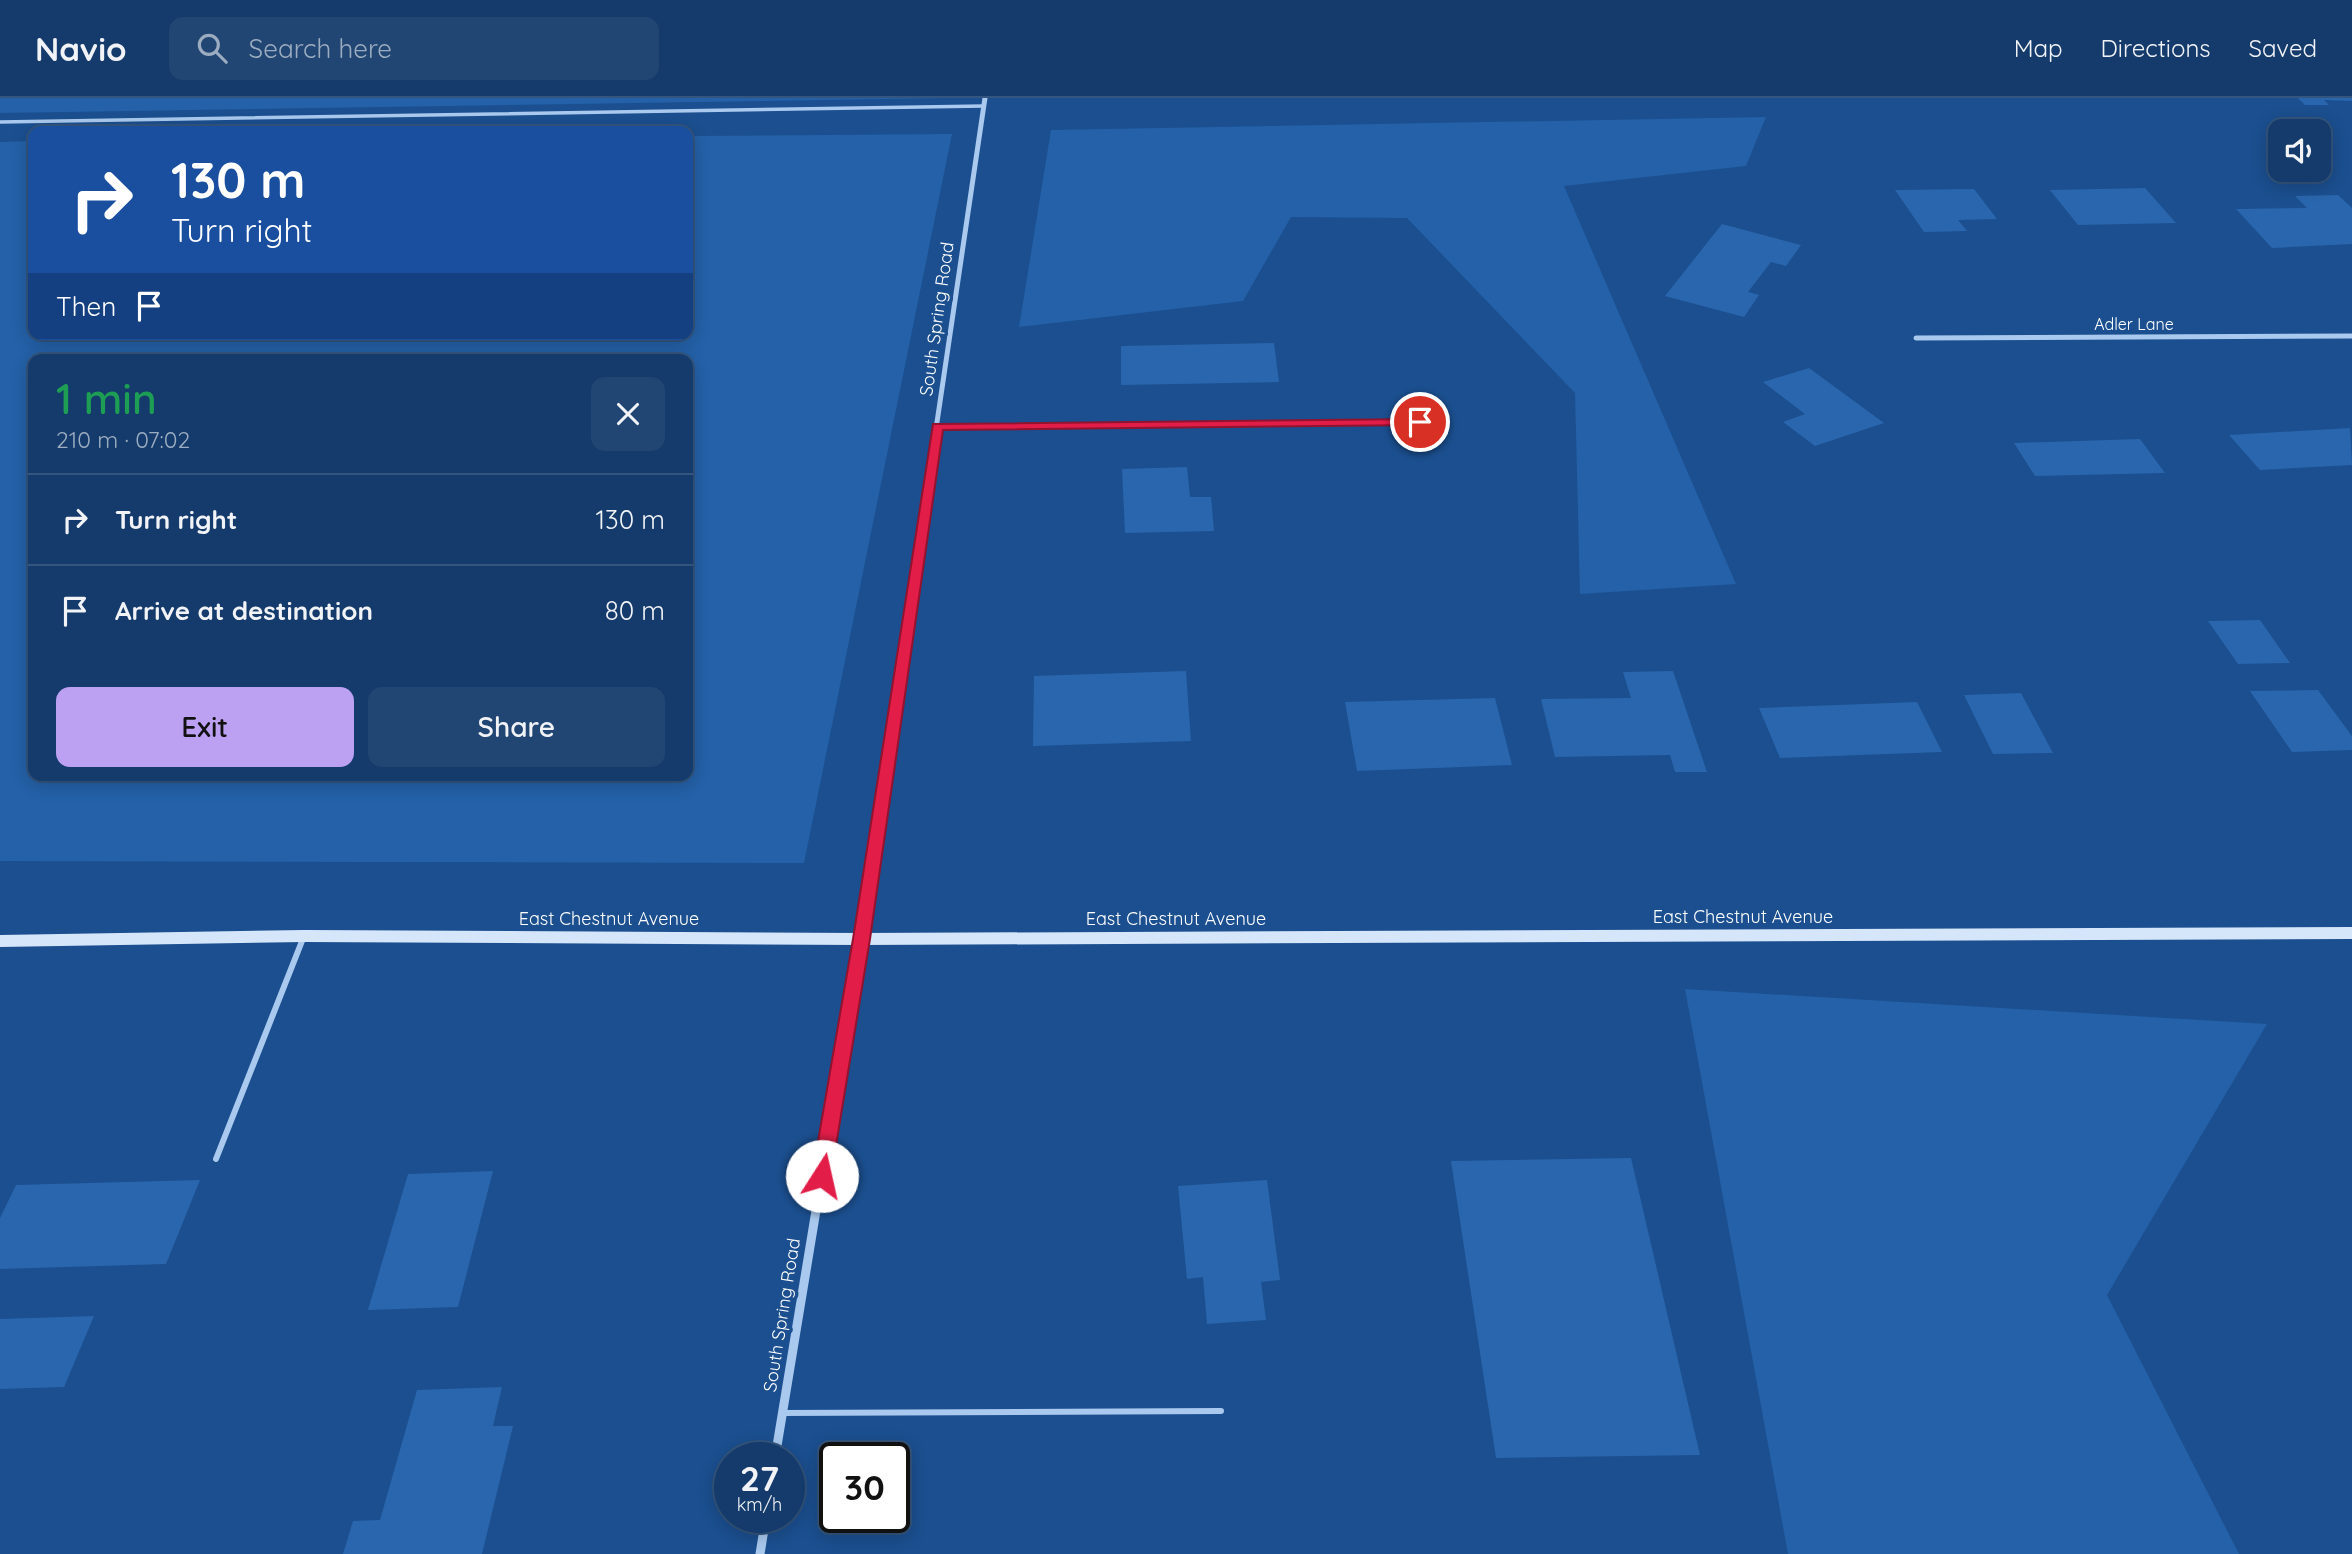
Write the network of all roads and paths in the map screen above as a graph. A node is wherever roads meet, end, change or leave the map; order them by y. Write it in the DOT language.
graph roads {
  1 [pos="985,102"];
  2 [pos="0,122"];
  3 [pos="2352,336"];
  4 [pos="1916,338"];
  5 [pos="1448,422"];
  6 [pos="937,426"];
  7 [pos="2352,933"];
  8 [pos="304,936"];
  9 [pos="861,939"];
  10 [pos="0,941"];
  11 [pos="216,1159"];
  12 [pos="1221,1411"];
  13 [pos="782,1413"];
  14 [pos="777,1442"];
  15 [pos="763,1533"];
  16 [pos="760,1554"];
  1 -- 2 [label="lane"];
  1 -- 6 [label="street, South Spring Road"];
  3 -- 4 [label="street, Adler Lane"];
  5 -- 6 [label="lane"];
  6 -- 9 [label="street, South Spring Road"];
  7 -- 9 [label="street, East Chestnut Avenue"];
  8 -- 9 [label="street, East Chestnut Avenue"];
  8 -- 10 [label="street, East Chestnut Avenue"];
  8 -- 11 [label="lane"];
  9 -- 13 [label="street, South Spring Road"];
  12 -- 13 [label="lane"];
  13 -- 14 [label="street, South Spring Road"];
  15 -- 16 [label="street"];
}
